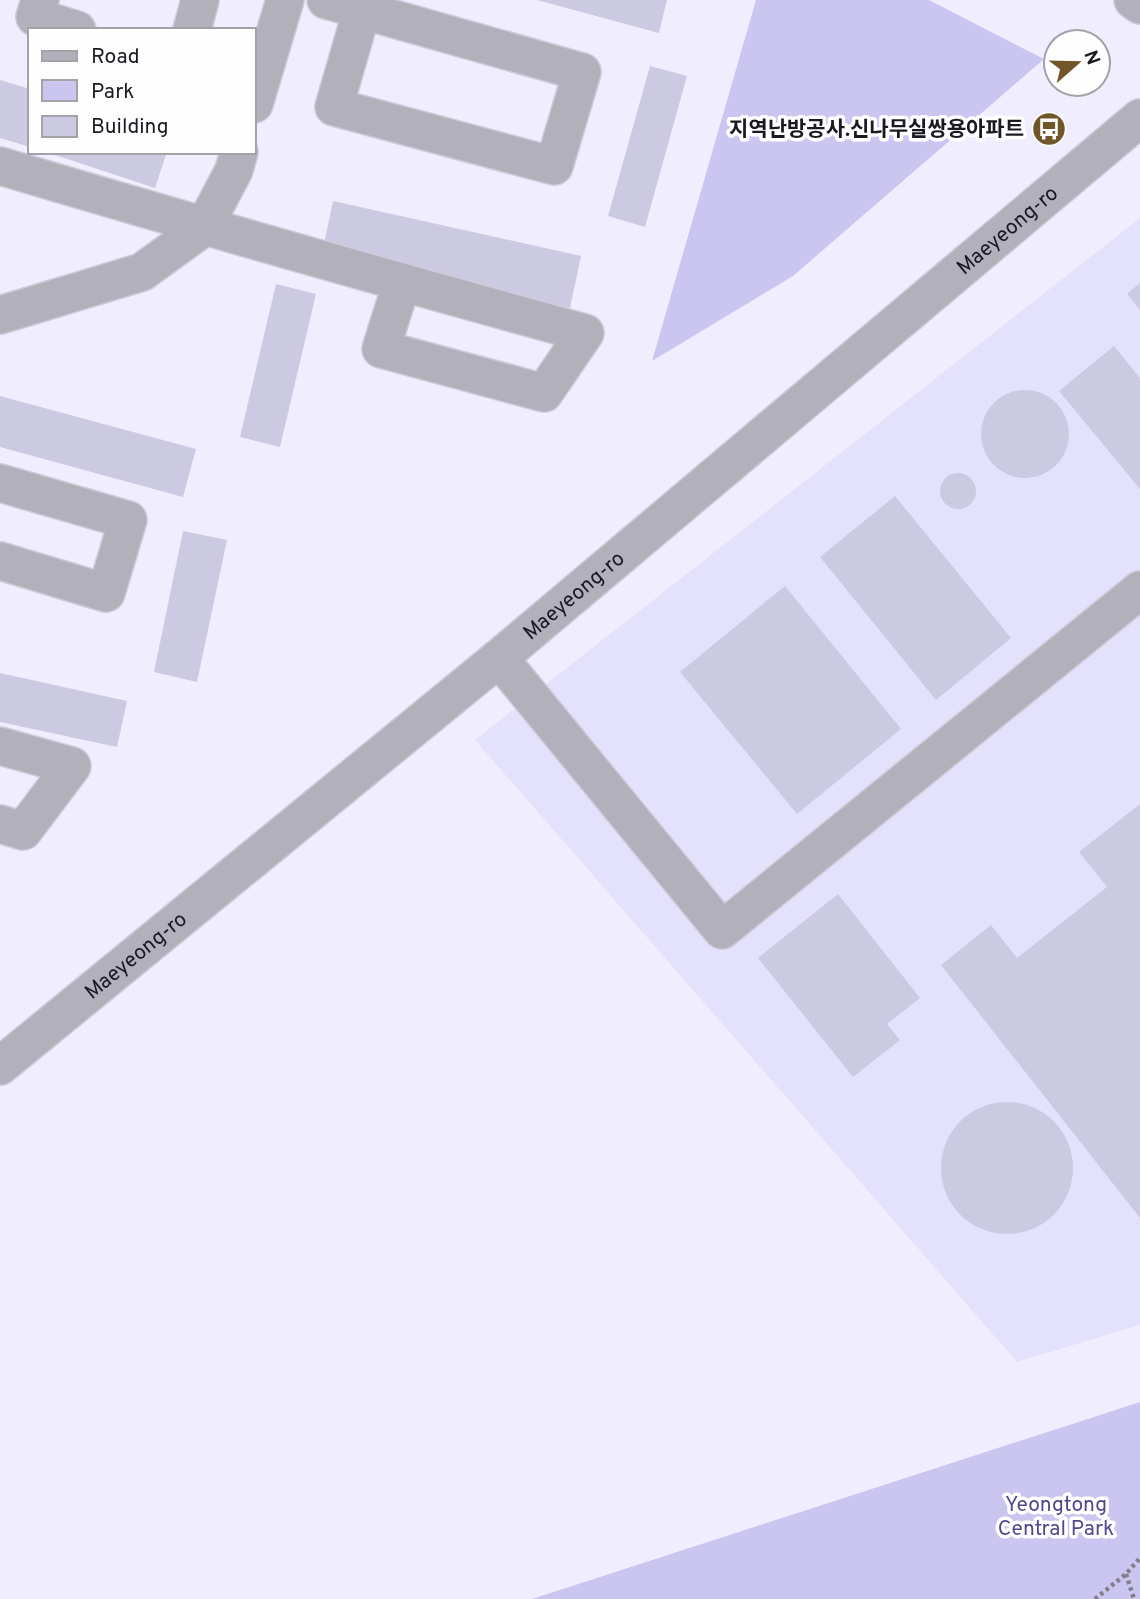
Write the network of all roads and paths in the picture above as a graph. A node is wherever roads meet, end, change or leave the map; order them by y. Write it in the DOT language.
graph roads {
  1 [pos="40,0"];
  2 [pos="200,0"];
  3 [pos="285,0"];
  4 [pos="326,0"];
  5 [pos="1133,0"];
  6 [pos="1140,5"];
  7 [pos="362,10"];
  8 [pos="71,28"];
  9 [pos="193,28"];
  10 [pos="256,97"];
  11 [pos="1140,118"];
  12 [pos="238,154"];
  13 [pos="0,166"];
  14 [pos="204,227"];
  15 [pos="402,282"];
  16 [pos="0,315"];
  17 [pos="0,483"];
  18 [pos="0,561"];
  19 [pos="1140,590"];
  20 [pos="499,658"];
  21 [pos="0,746"];
  22 [pos="0,824"];
  23 [pos="0,1066"];
  24 [pos="1140,1558"];
  25 [pos="1126,1574"];
  26 [pos="1095,1599"];
  27 [pos="1134,1599"];
  1 -- 8 [label="street"];
  2 -- 9 [label="street"];
  3 -- 10 [label="street"];
  4 -- 7 [label="street"];
  5 -- 6 [label="street"];
  7 -- 7 [label="street"];
  11 -- 20 [label="street, Maeyeong-ro"];
  12 -- 14 [label="street"];
  13 -- 14 [label="street"];
  14 -- 15 [label="street"];
  14 -- 16 [label="street"];
  15 -- 15 [label="street"];
  17 -- 18 [label="street"];
  19 -- 20 [label="street"];
  20 -- 23 [label="street, Maeyeong-ro"];
  21 -- 22 [label="street"];
  24 -- 25 [label="path"];
  25 -- 26 [label="path"];
  25 -- 27 [label="path"];
}
